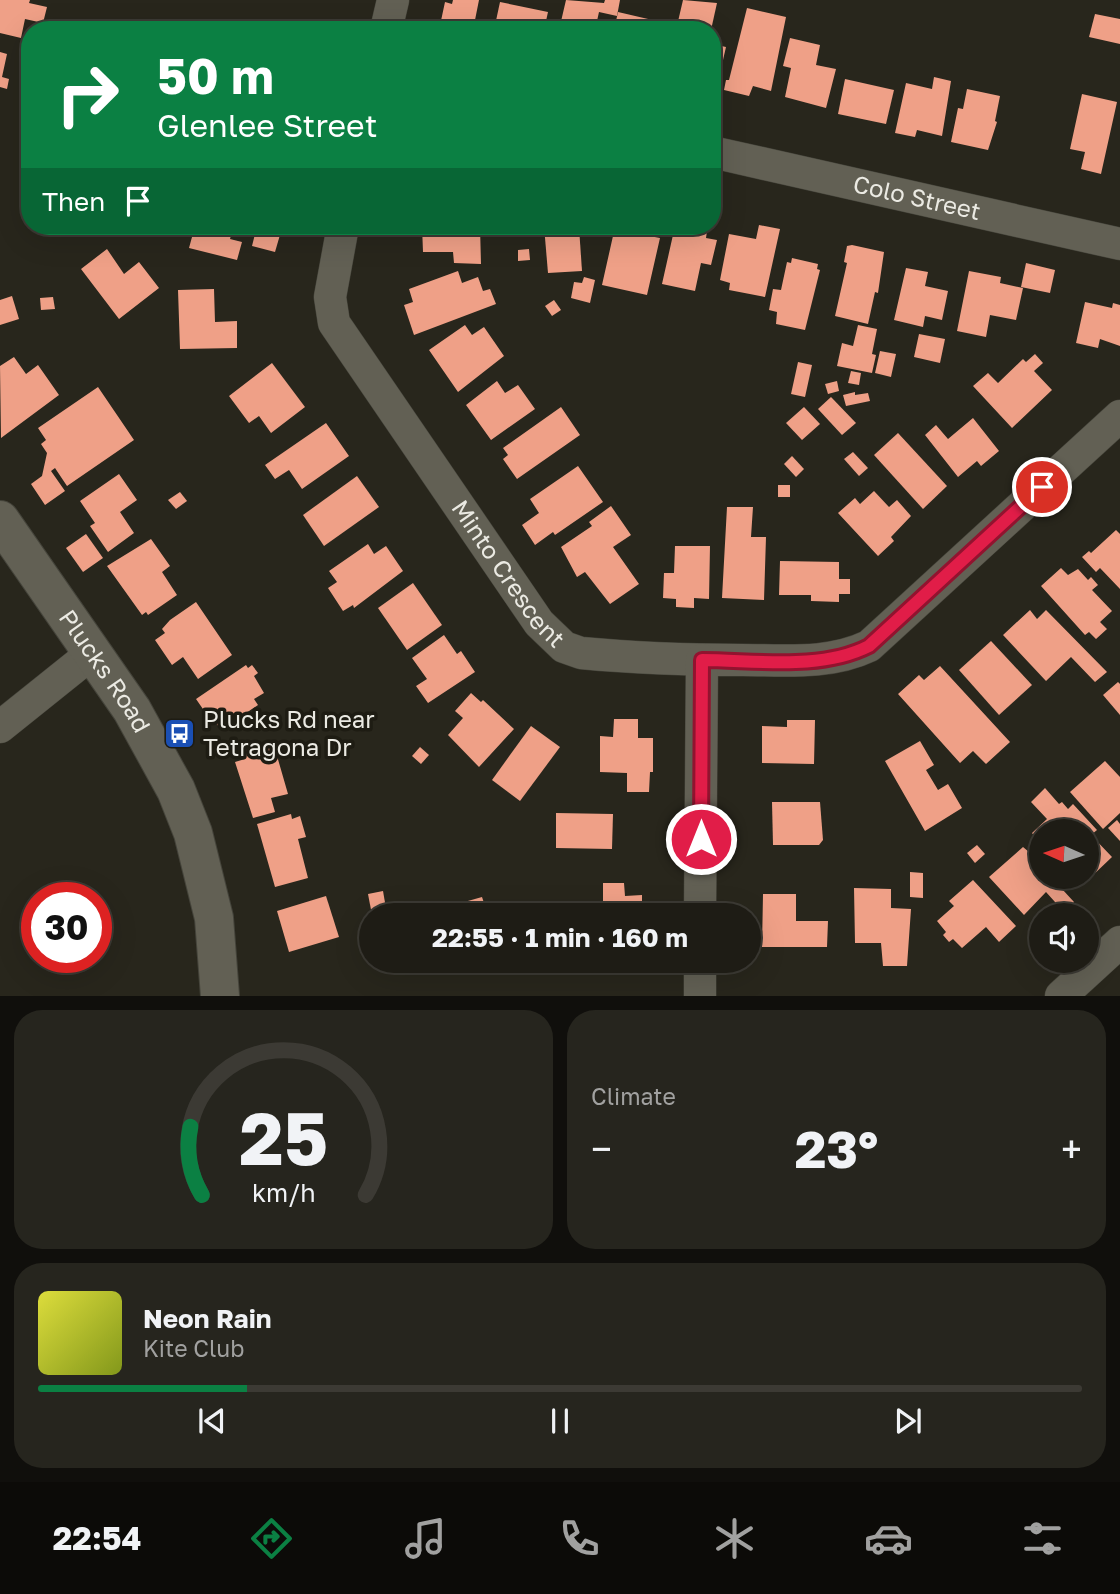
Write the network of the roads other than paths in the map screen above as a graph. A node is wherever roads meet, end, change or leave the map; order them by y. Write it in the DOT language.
graph roads {
  1 [pos="393,0"];
  2 [pos="388,21"];
  3 [pos="721,154"];
  4 [pos="341,235"];
  5 [pos="1120,244"];
  6 [pos="1120,416"];
  7 [pos="0,520"];
  8 [pos="91,654"];
  9 [pos="702,660"];
  10 [pos="0,727"];
  11 [pos="700,903"];
  12 [pos="1120,942"];
  13 [pos="700,973"];
  14 [pos="220,996"];
  15 [pos="700,996"];
  16 [pos="1061,996"];
  1 -- 2 [label="street"];
  3 -- 5 [label="street, Colo Street"];
  4 -- 9 [label="street, Minto Crescent"];
  6 -- 9 [label="street, Minto Crescent"];
  7 -- 8 [label="street, Plucks Road"];
  8 -- 10 [label="street"];
  8 -- 14 [label="street, Plucks Road"];
  9 -- 11 [label="street"];
  12 -- 16 [label="street"];
  13 -- 15 [label="street"];
}
